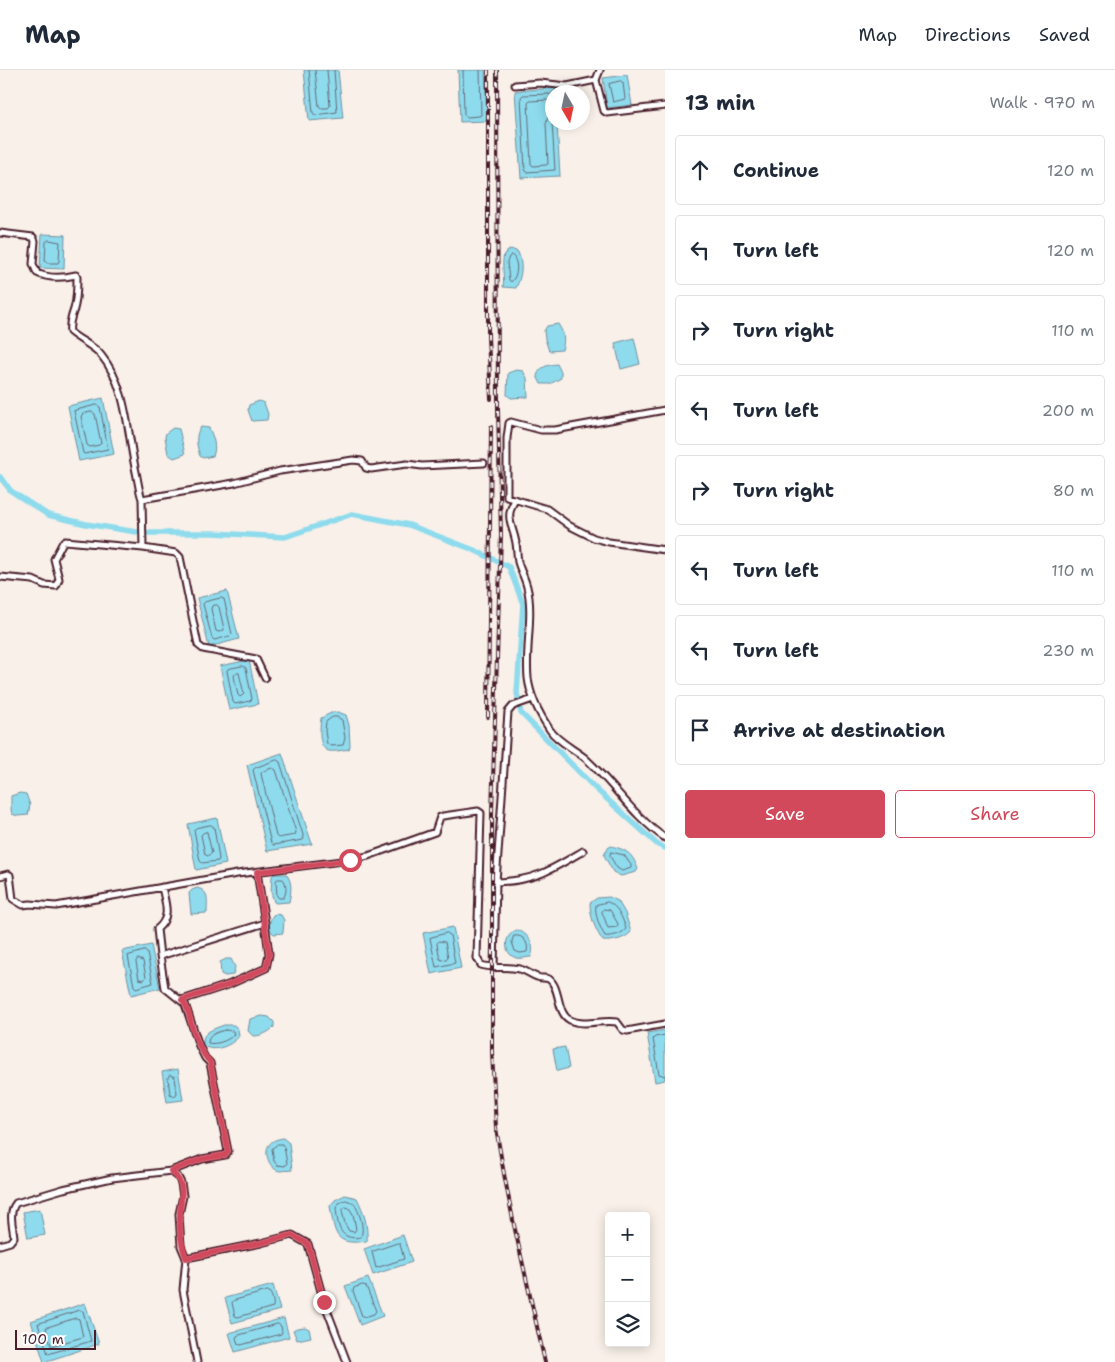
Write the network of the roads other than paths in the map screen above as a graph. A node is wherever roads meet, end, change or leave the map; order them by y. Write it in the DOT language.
graph roads {
  1 [pos="600,70"];
  2 [pos="596,80"];
  3 [pos="515,84"];
  4 [pos="665,106"];
  5 [pos="0,233"];
  6 [pos="665,410"];
  7 [pos="484,463"];
  8 [pos="142,499"];
  9 [pos="515,500"];
  10 [pos="144,546"];
  11 [pos="665,550"];
  12 [pos="0,577"];
  13 [pos="265,678"];
  14 [pos="533,699"];
  15 [pos="665,838"];
  16 [pos="583,851"];
  17 [pos="257,872"];
  18 [pos="0,876"];
  19 [pos="496,882"];
  20 [pos="162,886"];
  21 [pos="265,922"];
  22 [pos="160,956"];
  23 [pos="494,968"];
  24 [pos="182,1000"];
  25 [pos="665,1024"];
  26 [pos="171,1171"];
  27 [pos="0,1245"];
  28 [pos="186,1258"];
  29 [pos="197,1362"];
  30 [pos="348,1362"];
  1 -- 2 [label="street"];
  2 -- 3 [label="street"];
  2 -- 4 [label="street"];
  5 -- 8 [label="street"];
  6 -- 9 [label="street"];
  7 -- 8 [label="street"];
  8 -- 10 [label="street"];
  9 -- 11 [label="street"];
  9 -- 14 [label="street"];
  10 -- 12 [label="street"];
  10 -- 13 [label="street"];
  14 -- 15 [label="street"];
  14 -- 19 [label="street"];
  16 -- 19 [label="street"];
  17 -- 20 [label="street"];
  17 -- 21 [label="street"];
  17 -- 23 [label="street"];
  18 -- 20 [label="street"];
  19 -- 23 [label="street"];
  20 -- 22 [label="street"];
  21 -- 22 [label="street"];
  21 -- 24 [label="street"];
  22 -- 24 [label="street"];
  23 -- 25 [label="street"];
  24 -- 26 [label="street"];
  26 -- 27 [label="street"];
  26 -- 28 [label="street"];
  28 -- 29 [label="street"];
  28 -- 30 [label="street"];
}
